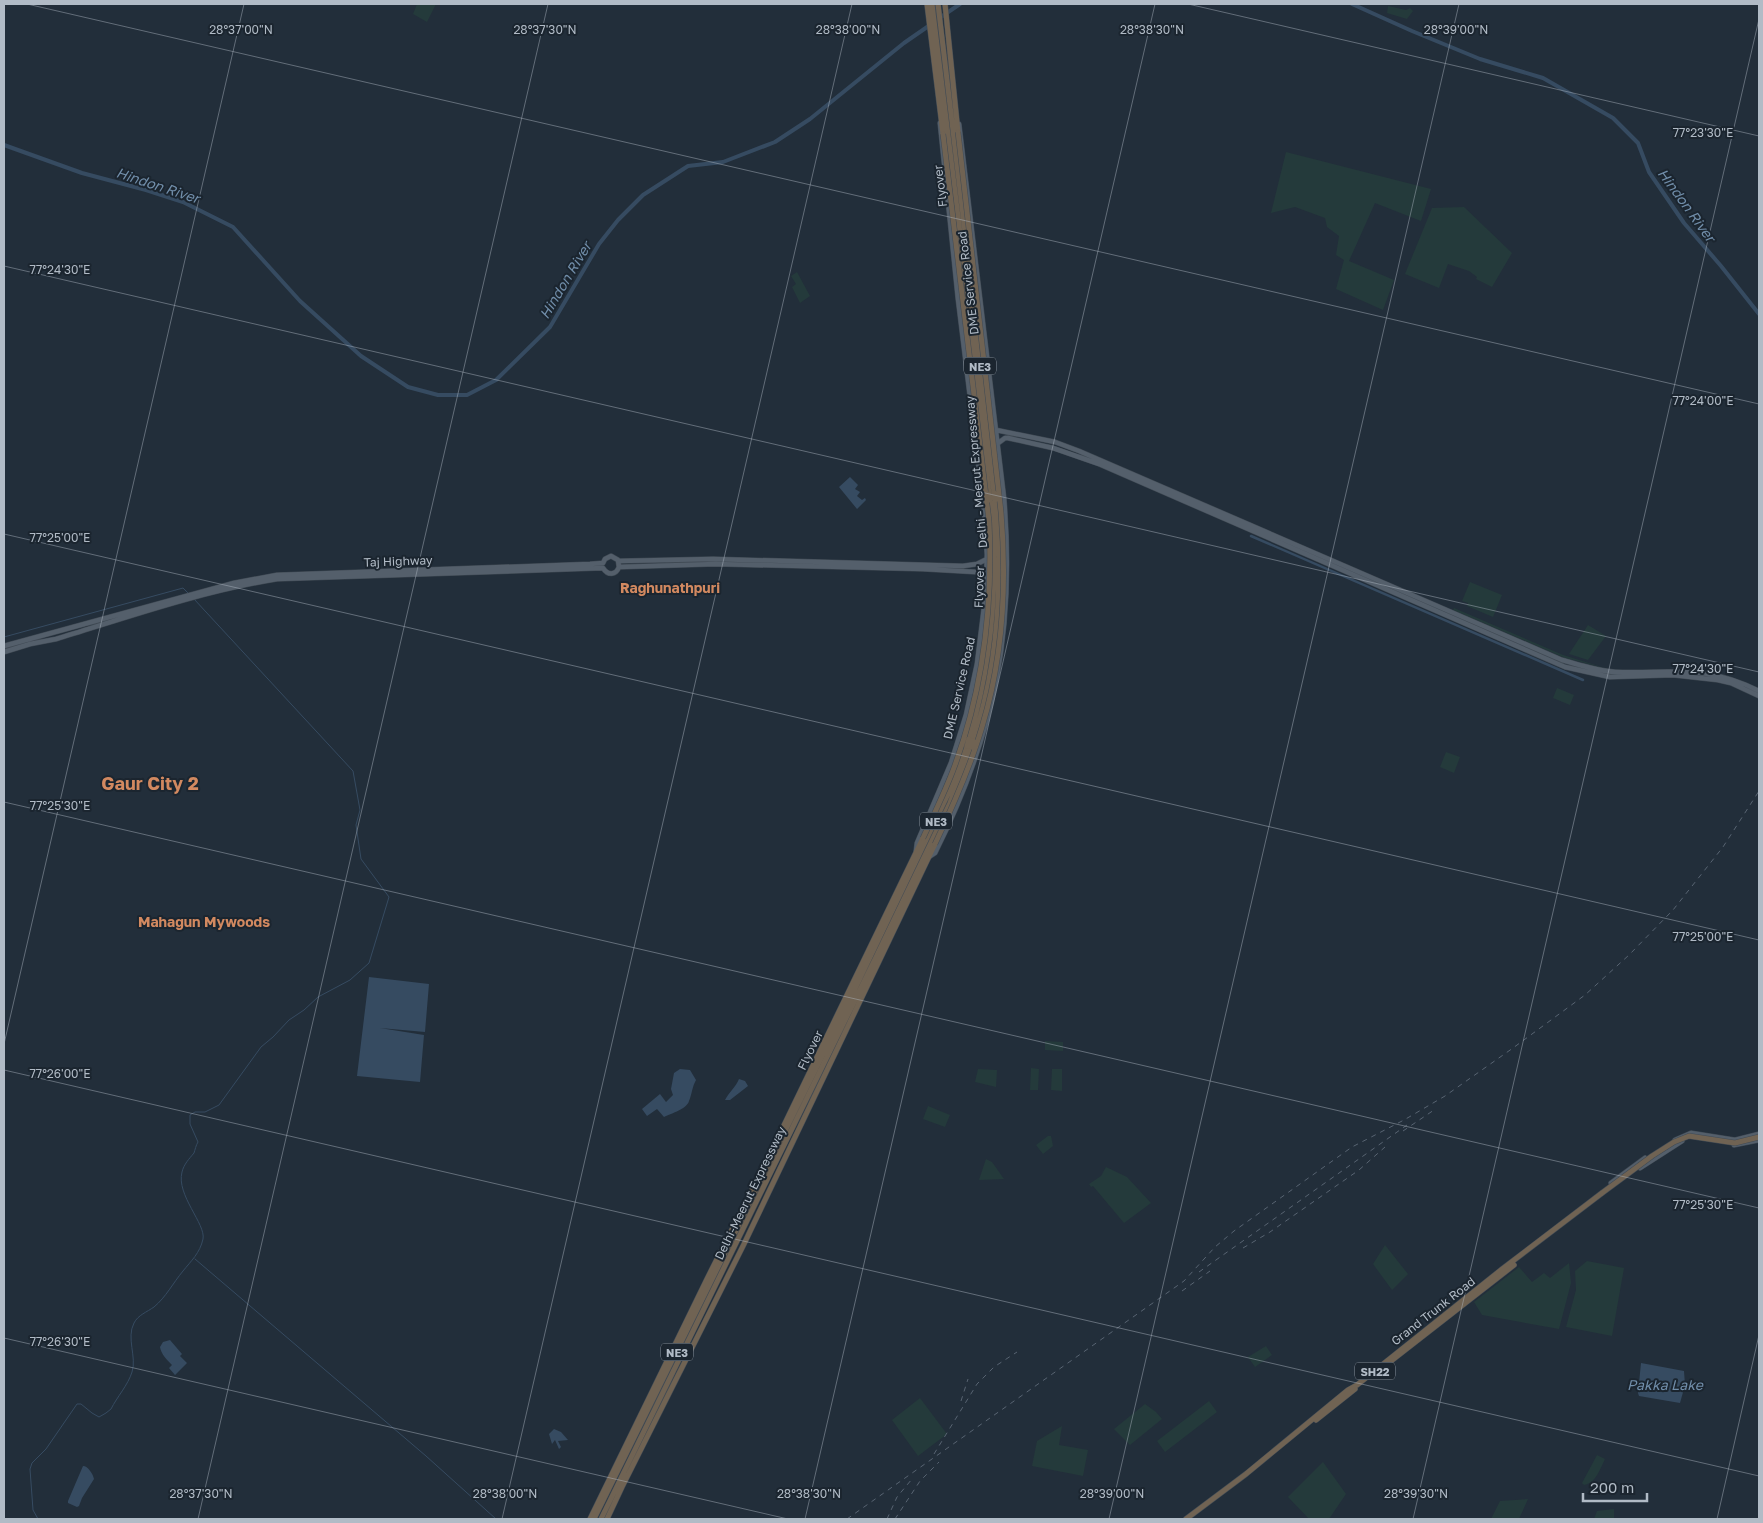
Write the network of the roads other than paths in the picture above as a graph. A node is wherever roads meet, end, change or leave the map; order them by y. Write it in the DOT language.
graph roads {
  1 [pos="927,4"];
  2 [pos="932,4"];
  3 [pos="938,4"];
  4 [pos="945,4"];
  5 [pos="942,63"];
  6 [pos="939,104"];
  7 [pos="956,113"];
  8 [pos="973,235"];
  9 [pos="952,237"];
  10 [pos="996,430"];
  11 [pos="997,444"];
  12 [pos="1056,446"];
  13 [pos="1003,495"];
  14 [pos="983,498"];
  15 [pos="1245,515"];
  16 [pos="1241,521"];
  17 [pos="987,559"];
  18 [pos="619,564"];
  19 [pos="963,568"];
  20 [pos="987,580"];
  21 [pos="197,595"];
  22 [pos="189,597"];
  23 [pos="90,622"];
  24 [pos="1472,624"];
  25 [pos="64,629"];
  26 [pos="80,632"];
  27 [pos="54,640"];
  28 [pos="4,646"];
  29 [pos="4,652"];
  30 [pos="1759,691"];
  31 [pos="1759,696"];
  32 [pos="959,740"];
  33 [pos="969,746"];
  34 [pos="980,746"];
  35 [pos="916,852"];
  36 [pos="929,857"];
  37 [pos="916,874"];
  38 [pos="913,891"];
  39 [pos="901,894"];
  40 [pos="907,905"];
  41 [pos="1759,1137"];
  42 [pos="762,1186"];
  43 [pos="1600,1195"];
  44 [pos="749,1212"];
  45 [pos="721,1251"];
  46 [pos="734,1264"];
  47 [pos="1474,1294"];
  48 [pos="590,1519"];
  49 [pos="594,1519"];
  50 [pos="601,1519"];
  51 [pos="607,1519"];
  52 [pos="1186,1519"];
  53 [pos="1190,1519"];
  1 -- 5 [label="highway"];
  2 -- 5 [label="highway, Delhi - Meerut Expressway / NE3"];
  3 -- 5 [label="highway, Delhi - Meerut Expressway / NE3"];
  4 -- 5 [label="highway"];
  5 -- 6 [label="highway, Flyover"];
  5 -- 7 [label="highway, Flyover"];
  5 -- 33 [label="highway, Delhi - Meerut Expressway / NE3, bridge"];
  6 -- 9 [label="main road, DME Service Road"];
  6 -- 35 [label="highway, Flyover, bridge"];
  7 -- 8 [label="main road, DME Service Road"];
  7 -- 36 [label="highway, Flyover, bridge"];
  8 -- 9 [label="main road"];
  8 -- 10 [label="main road, DME Service Road"];
  9 -- 14 [label="main road, DME Service Road"];
  10 -- 11 [label="main road, DME Service Road"];
  10 -- 12 [label="main road"];
  11 -- 12 [label="main road"];
  11 -- 13 [label="main road, DME Service Road"];
  12 -- 16 [label="main road"];
  12 -- 24 [label="main road"];
  13 -- 14 [label="main road"];
  13 -- 34 [label="main road, DME Service Road"];
  14 -- 17 [label="main road, DME Service Road"];
  15 -- 16 [label="main road"];
  16 -- 24 [label="main road"];
  17 -- 19 [label="main road"];
  17 -- 20 [label="main road, DME Service Road"];
  18 -- 19 [label="main road"];
  18 -- 19 [label="main road"];
  18 -- 21 [label="main road, Taj Highway"];
  18 -- 21 [label="main road"];
  19 -- 20 [label="main road"];
  20 -- 32 [label="main road, DME Service Road"];
  21 -- 22 [label="main road"];
  22 -- 23 [label="main road"];
  22 -- 26 [label="main road"];
  23 -- 25 [label="main road"];
  23 -- 26 [label="main road"];
  24 -- 30 [label="main road"];
  24 -- 31 [label="main road"];
  25 -- 27 [label="main road"];
  25 -- 28 [label="main road"];
  26 -- 27 [label="main road"];
  27 -- 29 [label="main road"];
  32 -- 34 [label="main road"];
  32 -- 35 [label="main road, DME Service Road"];
  33 -- 37 [label="highway, Delhi - Meerut Expressway / NE3"];
  33 -- 39 [label="highway, Delhi - Meerut Expressway / NE3"];
  34 -- 36 [label="main road, DME Service Road"];
  35 -- 45 [label="highway, Flyover"];
  36 -- 38 [label="highway, Flyover"];
  37 -- 42 [label="highway, Delhi-Meerut Expressway / NE3"];
  38 -- 40 [label="highway, Flyover"];
  38 -- 40 [label="highway"];
  39 -- 42 [label="highway, Delhi-Meerut Expressway / NE3"];
  40 -- 46 [label="highway, Flyover"];
  41 -- 43 [label="highway, SH22, bridge"];
  41 -- 43 [label="main road"];
  42 -- 44 [label="highway, Delhi-Meerut Expressway / NE3"];
  43 -- 47 [label="highway, Grand Trunk Road / SH22"];
  43 -- 47 [label="highway, Grand Trunk Road / SH22"];
  44 -- 45 [label="highway"];
  44 -- 46 [label="highway"];
  44 -- 49 [label="highway, Delhi-Meerut Expressway / NE3"];
  44 -- 50 [label="highway, Delhi-Meerut Expressway / NE3"];
  45 -- 48 [label="highway"];
  46 -- 51 [label="highway"];
  47 -- 52 [label="highway, Grand Trunk Road / SH22"];
  47 -- 53 [label="highway, Grand Trunk Road / SH22"];
}
